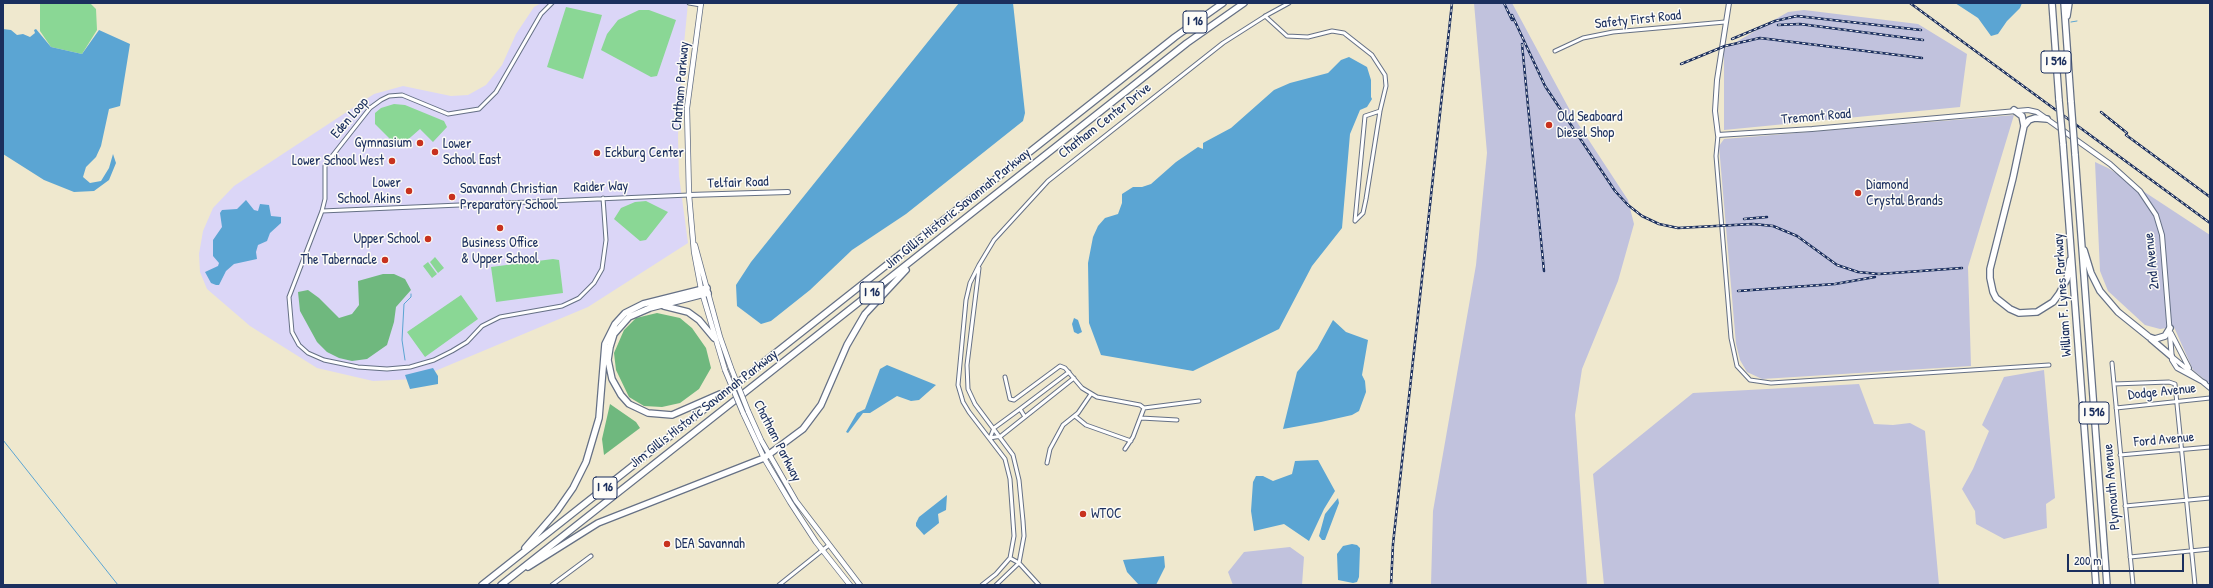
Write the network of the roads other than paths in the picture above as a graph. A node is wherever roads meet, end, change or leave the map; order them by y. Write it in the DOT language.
graph roads {
  1 [pos="552,3"];
  2 [pos="689,3"];
  3 [pos="1223,3"];
  4 [pos="1244,3"];
  5 [pos="1290,3"];
  6 [pos="1729,3"];
  7 [pos="2049,3"];
  8 [pos="2052,3"];
  9 [pos="2064,3"];
  10 [pos="2068,3"];
  11 [pos="701,4"];
  12 [pos="1265,16"];
  13 [pos="1725,22"];
  14 [pos="2053,24"];
  15 [pos="2066,30"];
  16 [pos="1555,51"];
  17 [pos="2014,110"];
  18 [pos="1380,111"];
  19 [pos="2047,119"];
  20 [pos="2024,126"];
  21 [pos="1718,135"];
  22 [pos="788,192"];
  23 [pos="689,195"];
  24 [pos="603,198"];
  25 [pos="322,211"];
  26 [pos="2081,240"];
  27 [pos="2071,248"];
  28 [pos="928,249"];
  29 [pos="979,265"];
  30 [pos="704,291"];
  31 [pos="650,308"];
  32 [pos="2170,330"];
  33 [pos="2149,337"];
  34 [pos="714,338"];
  35 [pos="2171,356"];
  36 [pos="2112,363"];
  37 [pos="2049,365"];
  38 [pos="2190,370"];
  39 [pos="1068,372"];
  40 [pos="1005,377"];
  41 [pos="1074,378"];
  42 [pos="2205,383"];
  43 [pos="2114,384"];
  44 [pos="2210,388"];
  45 [pos="727,391"];
  46 [pos="1091,394"];
  47 [pos="2210,398"];
  48 [pos="1199,401"];
  49 [pos="2176,402"];
  50 [pos="1144,408"];
  51 [pos="2116,408"];
  52 [pos="1020,409"];
  53 [pos="746,412"];
  54 [pos="1075,416"];
  55 [pos="1025,417"];
  56 [pos="1141,418"];
  57 [pos="1177,420"];
  58 [pos="994,428"];
  59 [pos="1001,436"];
  60 [pos="990,438"];
  61 [pos="1131,441"];
  62 [pos="2210,447"];
  63 [pos="1125,449"];
  64 [pos="2180,450"];
  65 [pos="2120,455"];
  66 [pos="767,456"];
  67 [pos="1047,463"];
  68 [pos="2210,498"];
  69 [pos="2186,501"];
  70 [pos="2125,506"];
  71 [pos="828,545"];
  72 [pos="2210,549"];
  73 [pos="823,550"];
  74 [pos="2191,551"];
  75 [pos="591,556"];
  76 [pos="2130,557"];
  77 [pos="1010,558"];
  78 [pos="510,563"];
  79 [pos="1019,563"];
  80 [pos="510,578"];
  81 [pos="482,585"];
  82 [pos="501,585"];
  83 [pos="552,585"];
  84 [pos="779,585"];
  85 [pos="850,585"];
  86 [pos="860,585"];
  87 [pos="982,585"];
  88 [pos="996,585"];
  89 [pos="1039,585"];
  90 [pos="2096,585"];
  91 [pos="2107,585"];
  92 [pos="2133,585"];
  93 [pos="2195,585"];
  1 -- 25 [label="street, Eden Loop"];
  2 -- 11 [label="street"];
  3 -- 45 [label="highway, Jim Gillis Historic Savannah Parkway / I 16"];
  4 -- 28 [label="highway, Jim Gillis Historic Savannah Parkway / I 16"];
  5 -- 12 [label="street, Chatham Center Drive"];
  6 -- 13 [label="street"];
  7 -- 14 [label="highway"];
  8 -- 14 [label="highway, William F. Lynes Parkway / I 516"];
  9 -- 15 [label="highway, William F. Lynes Parkway / I 516"];
  10 -- 15 [label="highway"];
  11 -- 23 [label="main road, Chatham Parkway"];
  12 -- 18 [label="street"];
  12 -- 29 [label="street, Chatham Center Drive"];
  13 -- 16 [label="street, Safety First Road"];
  13 -- 21 [label="street"];
  14 -- 27 [label="highway, William F. Lynes Parkway / I 516, bridge"];
  15 -- 26 [label="highway, William F. Lynes Parkway / I 516, bridge"];
  17 -- 19 [label="street, Tremont Road"];
  17 -- 20 [label="highway"];
  17 -- 21 [label="street, Tremont Road"];
  18 -- 18 [label="street"];
  19 -- 20 [label="highway"];
  19 -- 32 [label="street, 2nd Avenue"];
  20 -- 27 [label="highway"];
  21 -- 37 [label="street"];
  22 -- 23 [label="street, Telfair Road"];
  23 -- 24 [label="street, Raider Way"];
  23 -- 30 [label="main road, Chatham Parkway"];
  24 -- 25 [label="street, Raider Way"];
  24 -- 25 [label="street, Eden Loop"];
  26 -- 33 [label="highway"];
  26 -- 91 [label="highway, William F. Lynes Parkway / I 516"];
  27 -- 90 [label="highway, William F. Lynes Parkway / I 516"];
  28 -- 66 [label="highway"];
  28 -- 80 [label="highway, Jim Gillis Historic Savannah Parkway / I 16"];
  29 -- 58 [label="street, Chatham Center Drive"];
  29 -- 60 [label="street, Chatham Center Drive"];
  30 -- 31 [label="highway"];
  30 -- 34 [label="main road, Chatham Parkway"];
  30 -- 53 [label="main road, Chatham Parkway, bridge"];
  30 -- 78 [label="highway"];
  31 -- 34 [label="highway"];
  31 -- 45 [label="highway"];
  32 -- 33 [label="highway"];
  32 -- 35 [label="street, 2nd Avenue"];
  32 -- 38 [label="street"];
  33 -- 35 [label="highway"];
  34 -- 53 [label="main road, Chatham Parkway, bridge"];
  35 -- 38 [label="street"];
  35 -- 42 [label="street"];
  36 -- 43 [label="street, Plymouth Avenue"];
  38 -- 42 [label="street"];
  39 -- 40 [label="street"];
  39 -- 41 [label="street"];
  39 -- 52 [label="street"];
  41 -- 46 [label="street"];
  41 -- 55 [label="street"];
  42 -- 44 [label="street"];
  43 -- 49 [label="street"];
  43 -- 51 [label="street, Plymouth Avenue"];
  45 -- 78 [label="highway, Jim Gillis Historic Savannah Parkway / I 16"];
  46 -- 50 [label="street"];
  46 -- 54 [label="street"];
  47 -- 49 [label="street, Dodge Avenue"];
  48 -- 50 [label="street"];
  49 -- 51 [label="street, Dodge Avenue"];
  49 -- 64 [label="street"];
  50 -- 56 [label="street"];
  51 -- 65 [label="street, Plymouth Avenue"];
  52 -- 55 [label="street"];
  52 -- 58 [label="street"];
  53 -- 66 [label="main road, Chatham Parkway"];
  54 -- 61 [label="street"];
  54 -- 67 [label="street"];
  55 -- 59 [label="street"];
  56 -- 57 [label="street"];
  56 -- 61 [label="street"];
  58 -- 59 [label="street, Chatham Center Drive"];
  58 -- 60 [label="street"];
  59 -- 60 [label="street"];
  59 -- 79 [label="street, Chatham Center Drive"];
  60 -- 77 [label="street, Chatham Center Drive"];
  61 -- 63 [label="street"];
  62 -- 64 [label="street, Ford Avenue"];
  64 -- 65 [label="street, Ford Avenue"];
  64 -- 69 [label="street"];
  65 -- 70 [label="street, Plymouth Avenue"];
  66 -- 71 [label="main road, Chatham Parkway"];
  66 -- 73 [label="main road, Chatham Parkway"];
  66 -- 80 [label="highway"];
  68 -- 69 [label="street"];
  69 -- 70 [label="street"];
  69 -- 74 [label="street"];
  70 -- 76 [label="street, Plymouth Avenue"];
  71 -- 73 [label="street"];
  71 -- 86 [label="main road, Chatham Parkway"];
  72 -- 74 [label="street"];
  73 -- 84 [label="street"];
  73 -- 85 [label="main road, Chatham Parkway"];
  74 -- 76 [label="street"];
  74 -- 93 [label="street"];
  75 -- 83 [label="street"];
  76 -- 92 [label="street, Plymouth Avenue"];
  77 -- 79 [label="street"];
  77 -- 87 [label="street"];
  78 -- 81 [label="highway, Jim Gillis Historic Savannah Parkway / I 16"];
  79 -- 88 [label="street"];
  79 -- 89 [label="street"];
  80 -- 82 [label="highway, Jim Gillis Historic Savannah Parkway / I 16"];
}
